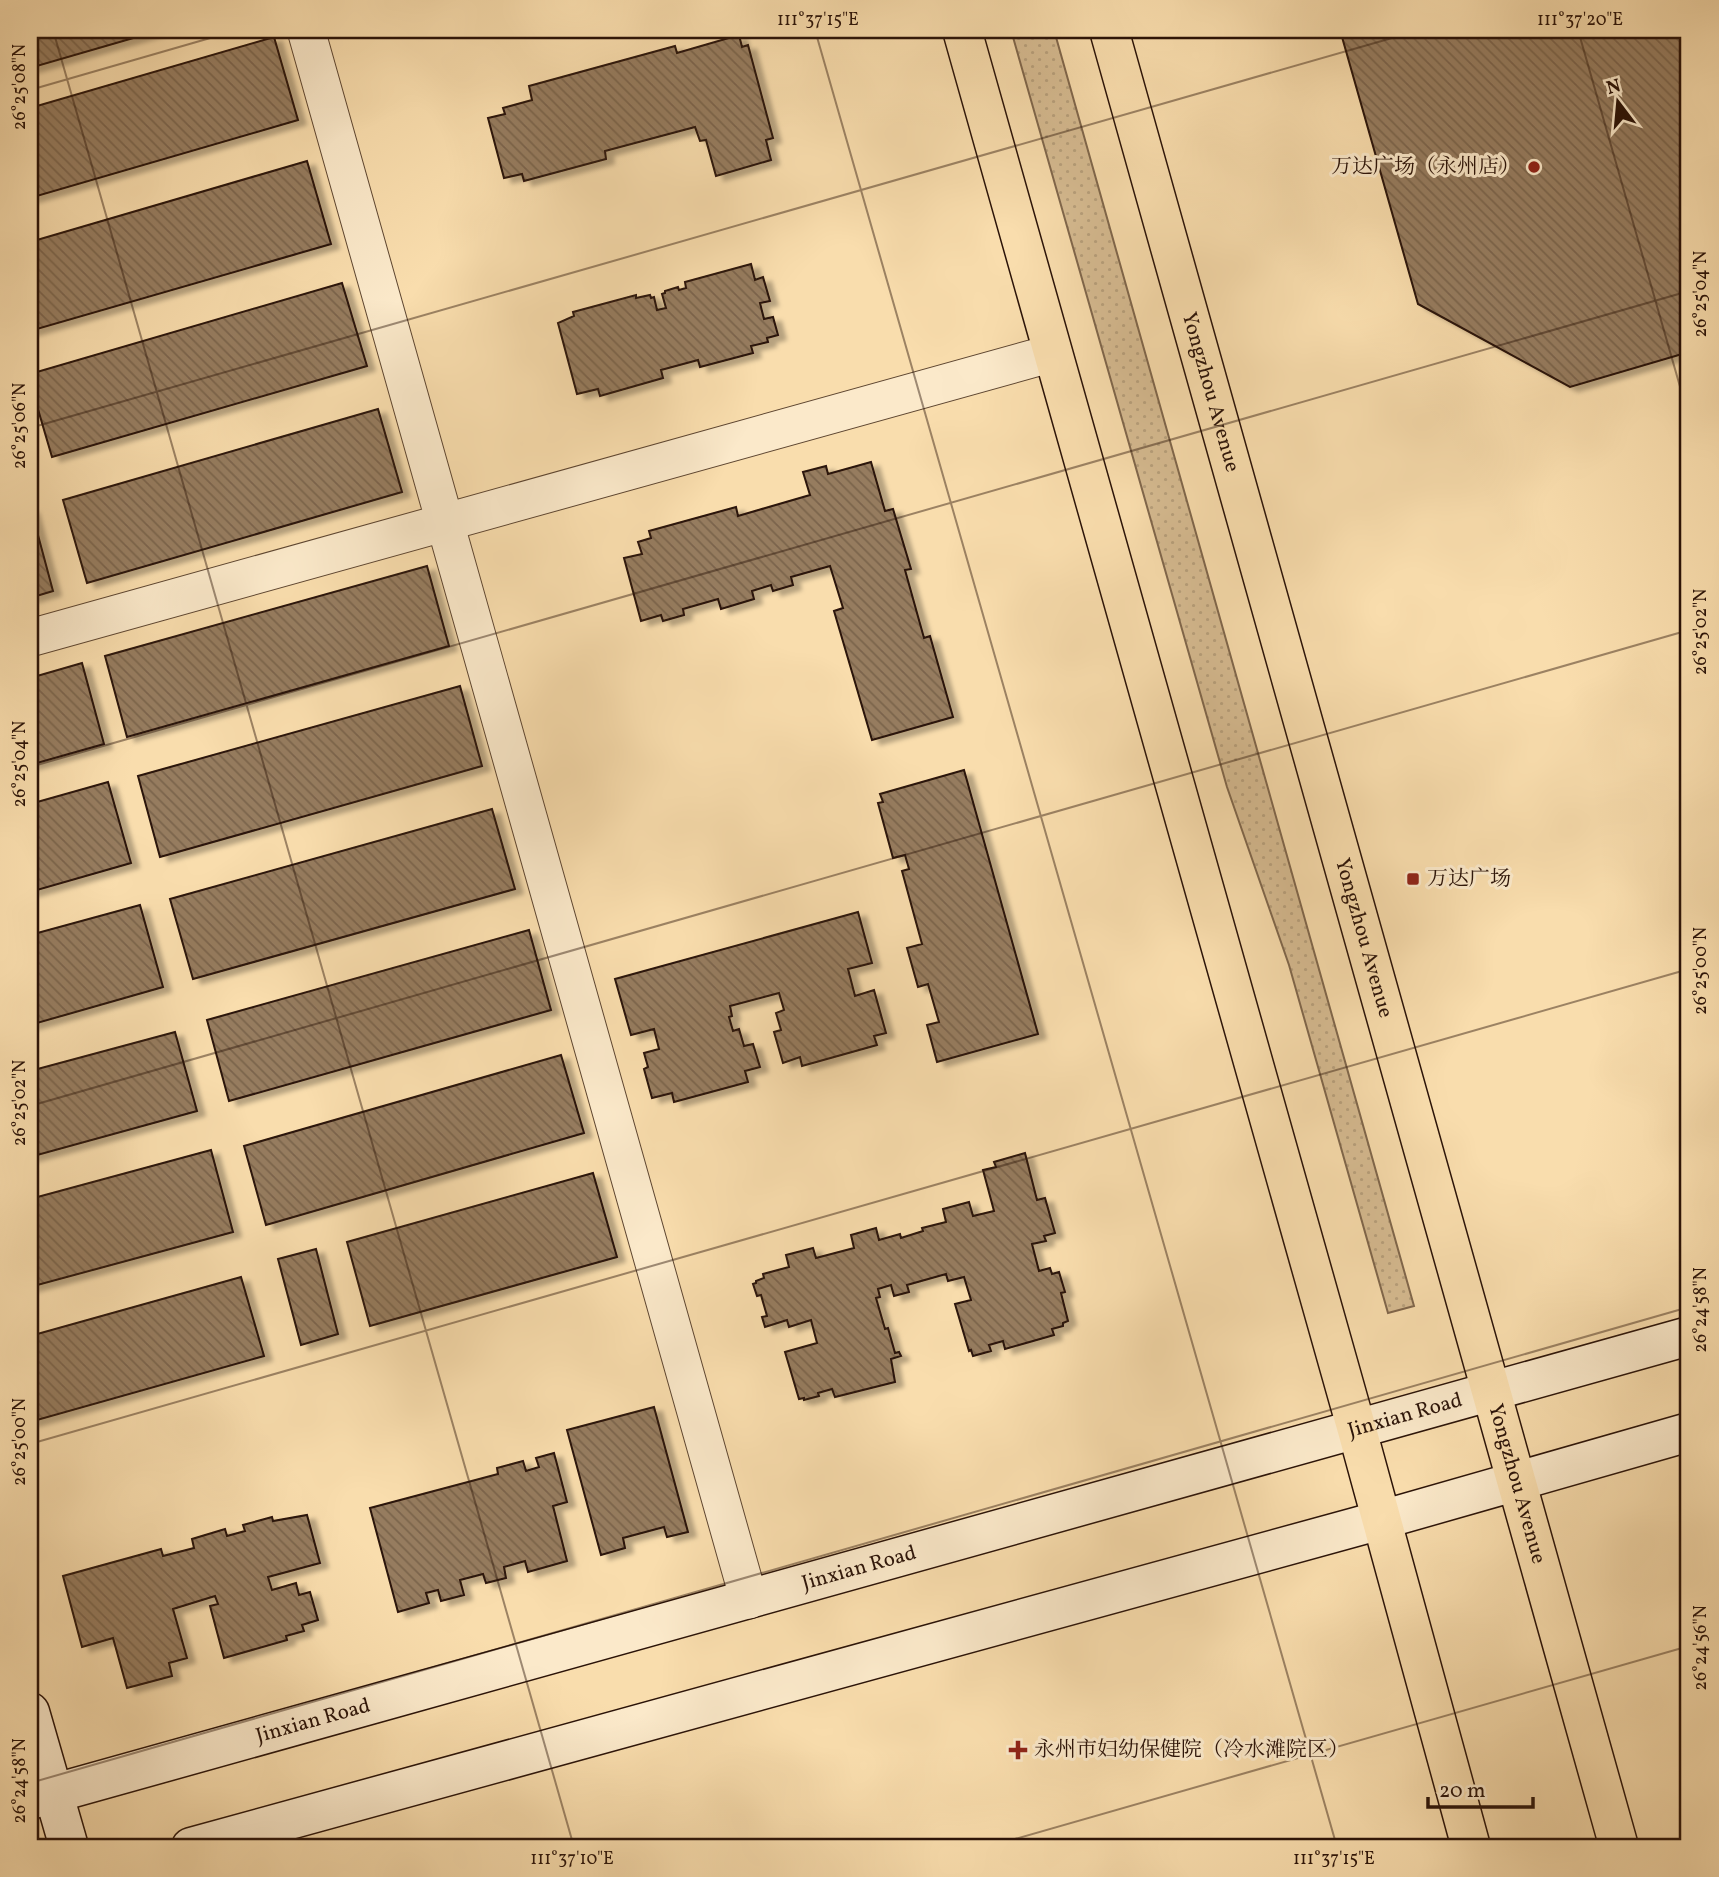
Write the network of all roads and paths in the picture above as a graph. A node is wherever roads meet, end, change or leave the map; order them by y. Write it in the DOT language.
graph roads {
  1 [pos="306,30"];
  2 [pos="962,30"];
  3 [pos="1109,30"];
  4 [pos="1053,353"];
  5 [pos="445,523"];
  6 [pos="30,638"];
  7 [pos="1689,1336"];
  8 [pos="1491,1392"];
  9 [pos="1357,1430"];
  10 [pos="1689,1432"];
  11 [pos="1516,1481"];
  12 [pos="1381,1520"];
  13 [pos="749,1600"];
  14 [pos="30,1712"];
  15 [pos="42,1797"];
  16 [pos="69,1847"];
  17 [pos="191,1847"];
  18 [pos="1471,1847"];
  19 [pos="1619,1847"];
  1 -- 5 [label="street"];
  2 -- 4 [label="main road"];
  3 -- 8 [label="main road, Yongzhou Avenue"];
  4 -- 5 [label="street"];
  4 -- 9 [label="main road"];
  5 -- 6 [label="street"];
  5 -- 13 [label="street"];
  7 -- 8 [label="street, Jinxian Road"];
  8 -- 9 [label="street, Jinxian Road"];
  8 -- 11 [label="main road, Yongzhou Avenue"];
  9 -- 12 [label="main road"];
  9 -- 13 [label="street, Jinxian Road"];
  10 -- 11 [label="street"];
  11 -- 12 [label="street"];
  11 -- 19 [label="main road, Yongzhou Avenue"];
  12 -- 17 [label="street"];
  12 -- 18 [label="main road"];
  13 -- 15 [label="street, Jinxian Road"];
  14 -- 15 [label="street"];
  15 -- 16 [label="street"];
}
